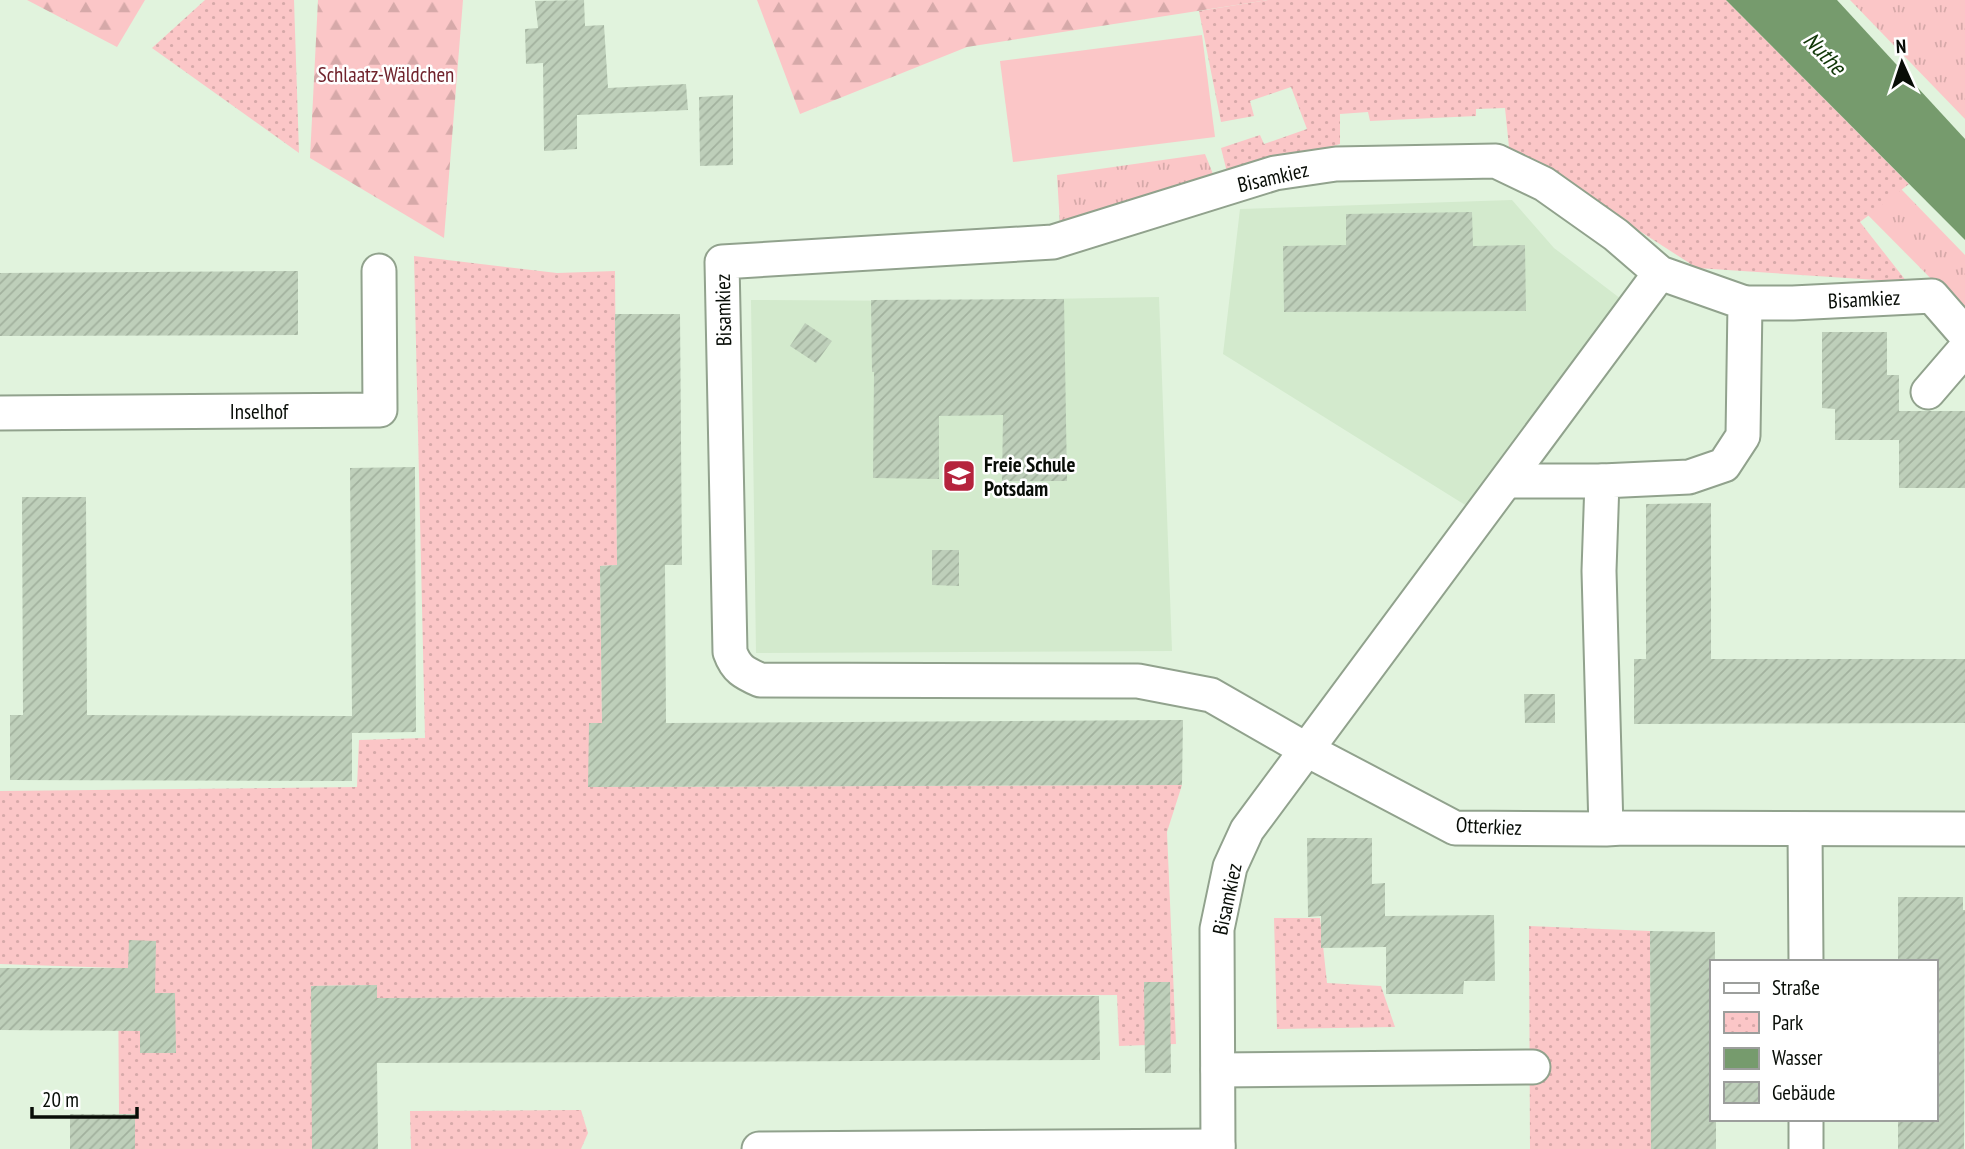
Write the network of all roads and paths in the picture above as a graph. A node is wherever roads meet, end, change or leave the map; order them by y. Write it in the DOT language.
graph roads {
  1 [pos="379,271"];
  2 [pos="1660,273"];
  3 [pos="1745,303"];
  4 [pos="1965,334"];
  5 [pos="1965,349"];
  6 [pos="1928,392"];
  7 [pos="0,413"];
  8 [pos="1507,481"];
  9 [pos="1602,481"];
  10 [pos="1307,750"];
  11 [pos="1606,829"];
  12 [pos="1805,829"];
  13 [pos="1965,829"];
  14 [pos="1806,960"];
  15 [pos="1533,1067"];
  16 [pos="1218,1070"];
  17 [pos="1806,1121"];
  18 [pos="1218,1147"];
  19 [pos="759,1149"];
  20 [pos="1806,1149"];
  1 -- 7 [label="street, Inselhof"];
  2 -- 3 [label="street, Bisamkiez"];
  2 -- 8 [label="street, Bisamkiez"];
  2 -- 10 [label="street, Bisamkiez"];
  3 -- 4 [label="street, Bisamkiez"];
  3 -- 9 [label="street"];
  5 -- 6 [label="street"];
  8 -- 9 [label="street"];
  8 -- 10 [label="street, Bisamkiez"];
  9 -- 11 [label="street"];
  10 -- 11 [label="street, Otterkiez"];
  10 -- 16 [label="street, Bisamkiez"];
  11 -- 12 [label="street, Otterkiez"];
  12 -- 13 [label="street, Otterkiez"];
  12 -- 14 [label="street"];
  15 -- 16 [label="street"];
  16 -- 18 [label="street, Bisamkiez"];
  17 -- 20 [label="street"];
  18 -- 19 [label="street"];
}
